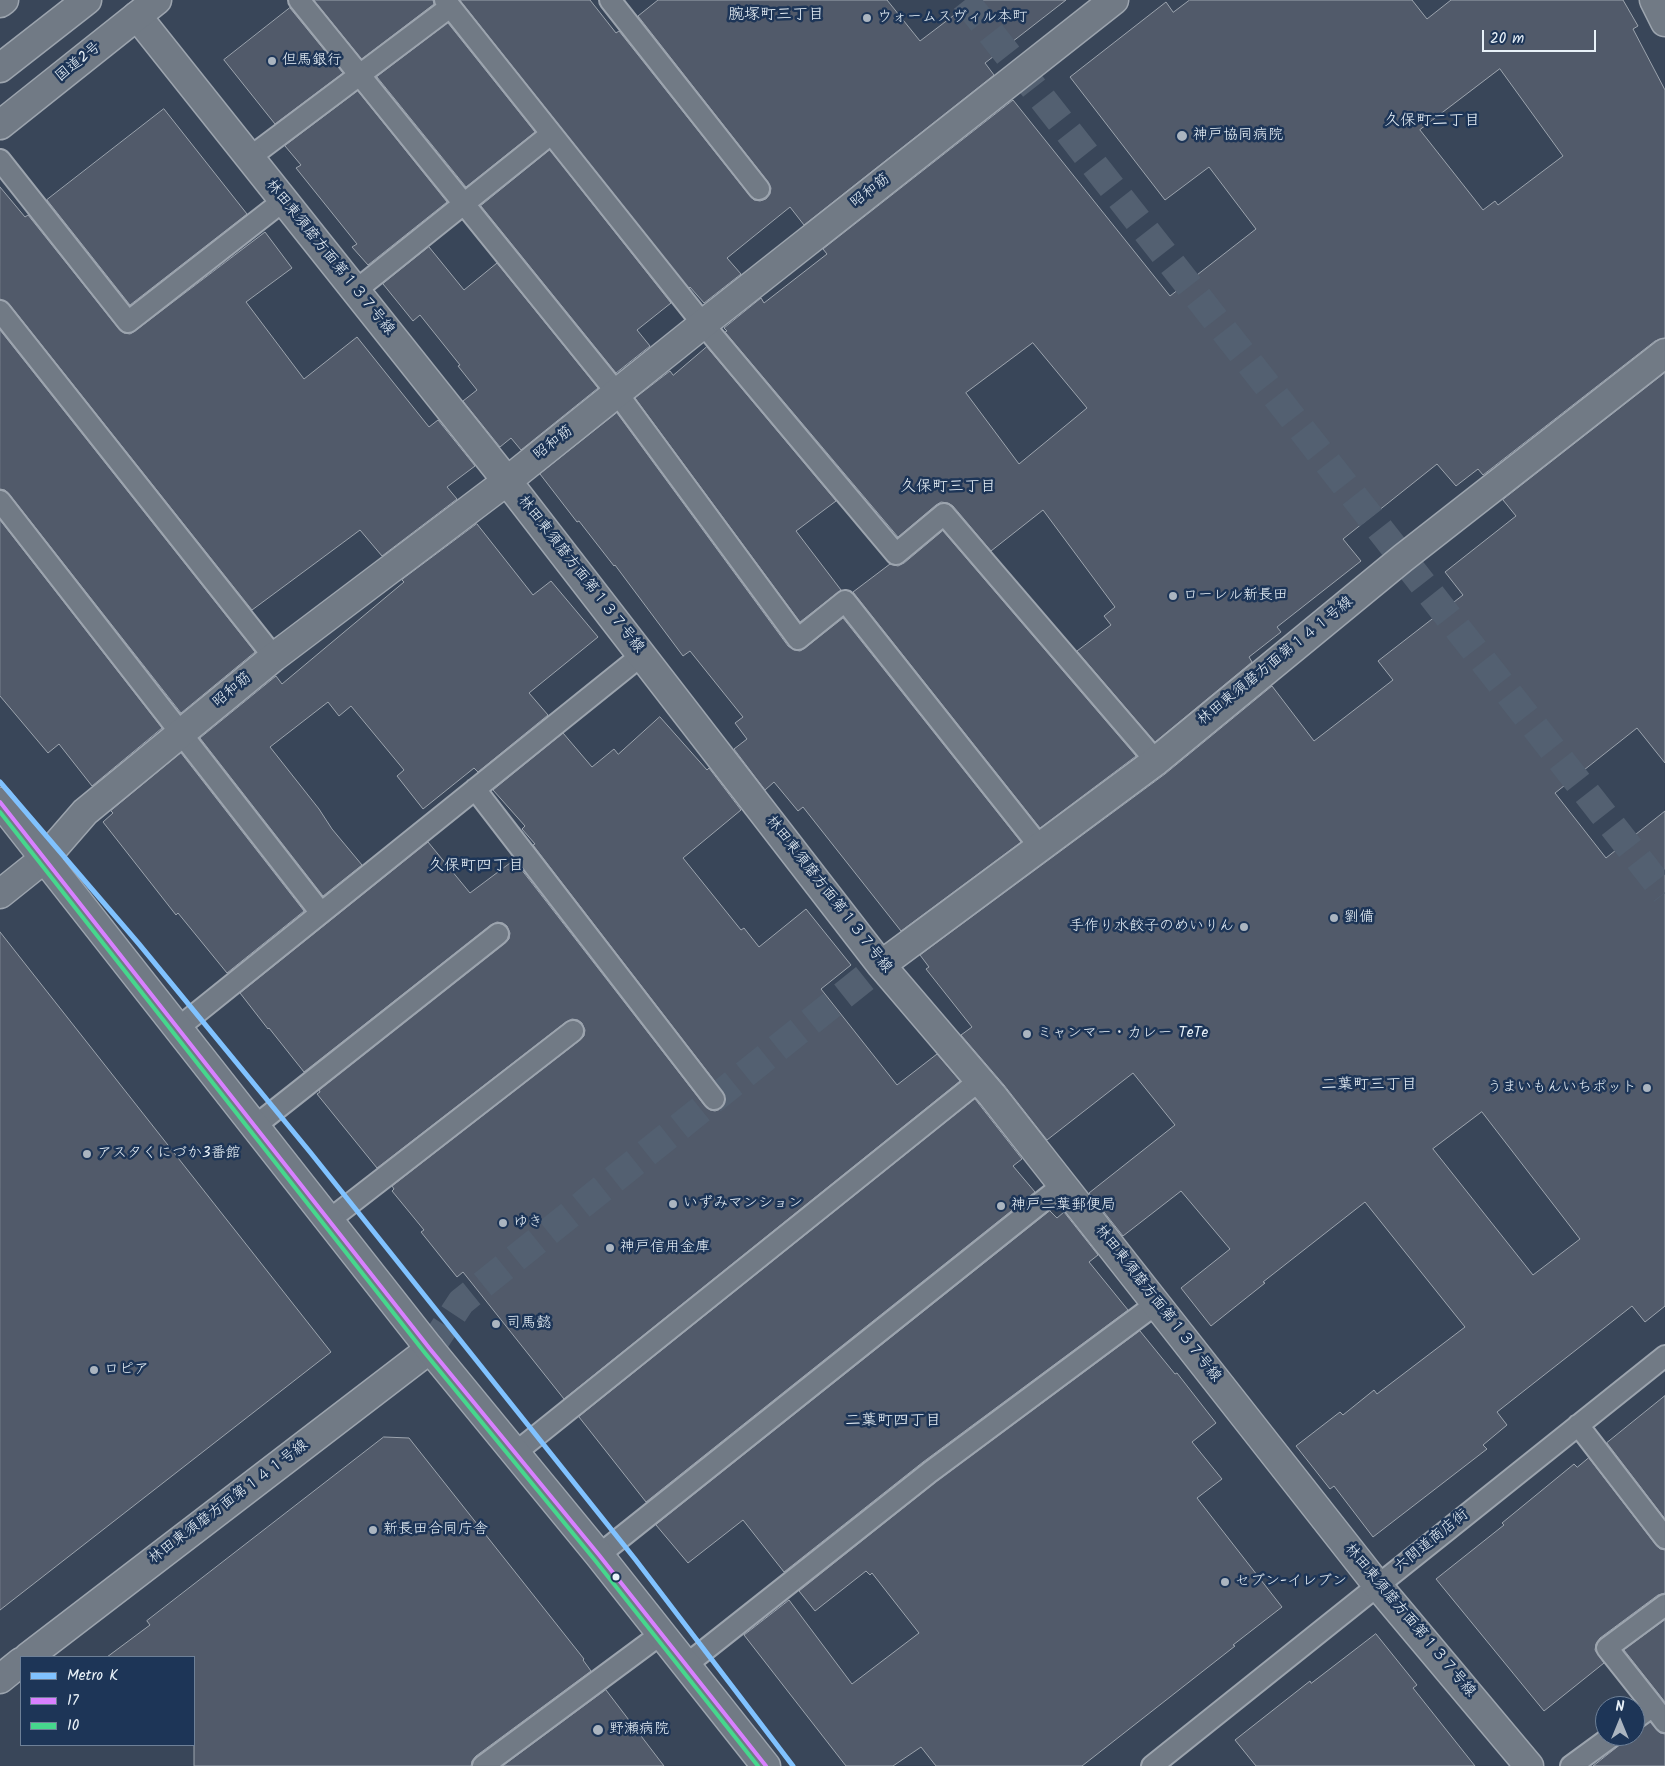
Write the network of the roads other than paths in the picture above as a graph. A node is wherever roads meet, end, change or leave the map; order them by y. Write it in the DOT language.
graph roads {
  1 [pos="4,0"];
  2 [pos="87,0"];
  3 [pos="299,0"];
  4 [pos="610,0"];
  5 [pos="1114,0"];
  6 [pos="1654,0"];
  7 [pos="0,3"];
  8 [pos="447,3"];
  9 [pos="147,8"];
  10 [pos="1665,22"];
  11 [pos="0,68"];
  12 [pos="359,75"];
  13 [pos="0,125"];
  14 [pos="552,134"];
  15 [pos="249,158"];
  16 [pos="0,160"];
  17 [pos="759,189"];
  18 [pos="283,201"];
  19 [pos="464,204"];
  20 [pos="355,291"];
  21 [pos="0,312"];
  22 [pos="703,324"];
  23 [pos="1665,352"];
  24 [pos="617,393"];
  25 [pos="508,481"];
  26 [pos="0,501"];
  27 [pos="642,655"];
  28 [pos="274,658"];
  29 [pos="182,734"];
  30 [pos="1156,761"];
  31 [pos="475,789"];
  32 [pos="0,802"];
  33 [pos="1040,847"];
  34 [pos="45,858"];
  35 [pos="0,894"];
  36 [pos="321,913"];
  37 [pos="498,934"];
  38 [pos="881,965"];
  39 [pos="178,1028"];
  40 [pos="573,1031"];
  41 [pos="980,1080"];
  42 [pos="714,1099"];
  43 [pos="255,1126"];
  44 [pos="1064,1185"];
  45 [pos="328,1221"];
  46 [pos="1156,1304"];
  47 [pos="430,1349"];
  48 [pos="1665,1356"];
  49 [pos="1578,1425"];
  50 [pos="515,1453"];
  51 [pos="1665,1538"];
  52 [pos="599,1555"];
  53 [pos="1378,1586"];
  54 [pos="1665,1605"];
  55 [pos="661,1634"];
  56 [pos="29,1656"];
  57 [pos="20,1663"];
  58 [pos="686,1666"];
  59 [pos="0,1679"];
  60 [pos="1653,1706"];
  61 [pos="1645,1712"];
  62 [pos="1665,1722"];
  63 [pos="1598,1746"];
  64 [pos="484,1766"];
  65 [pos="766,1766"];
  66 [pos="1152,1766"];
  67 [pos="1529,1766"];
  68 [pos="1571,1766"];
  1 -- 7 [label="main road"];
  2 -- 11 [label="main road"];
  3 -- 12 [label="lane"];
  4 -- 17 [label="lane"];
  5 -- 22 [label="main road, 昭和筋"];
  6 -- 10 [label="main road"];
  8 -- 12 [label="lane"];
  8 -- 14 [label="lane"];
  9 -- 13 [label="main road, 国道2号"];
  9 -- 15 [label="main road, 林田東須磨方面第１３７号線"];
  12 -- 15 [label="lane"];
  12 -- 19 [label="lane"];
  14 -- 19 [label="lane"];
  14 -- 22 [label="lane"];
  15 -- 18 [label="main road, 林田東須磨方面第１３７号線"];
  16 -- 18 [label="lane"];
  18 -- 20 [label="main road, 林田東須磨方面第１３７号線"];
  19 -- 20 [label="lane"];
  19 -- 24 [label="lane"];
  20 -- 25 [label="main road, 林田東須磨方面第１３７号線"];
  21 -- 28 [label="lane"];
  22 -- 24 [label="main road, 昭和筋"];
  22 -- 30 [label="lane"];
  23 -- 30 [label="main road, 林田東須磨方面第１４１号線"];
  24 -- 25 [label="main road, 昭和筋"];
  24 -- 33 [label="lane"];
  25 -- 27 [label="main road, 林田東須磨方面第１３７号線"];
  25 -- 28 [label="main road, 昭和筋"];
  26 -- 29 [label="lane"];
  27 -- 31 [label="lane"];
  27 -- 38 [label="main road, 林田東須磨方面第１３７号線"];
  28 -- 29 [label="main road, 昭和筋"];
  29 -- 34 [label="main road, 昭和筋"];
  29 -- 36 [label="lane"];
  30 -- 33 [label="main road, 林田東須磨方面第１４１号線"];
  31 -- 36 [label="lane"];
  31 -- 42 [label="lane"];
  32 -- 34 [label="main road"];
  33 -- 38 [label="main road, 林田東須磨方面第１４１号線"];
  34 -- 35 [label="main road, 昭和筋"];
  34 -- 39 [label="main road"];
  36 -- 39 [label="lane"];
  37 -- 43 [label="lane"];
  38 -- 41 [label="main road, 林田東須磨方面第１３７号線"];
  39 -- 43 [label="main road"];
  40 -- 45 [label="lane"];
  41 -- 44 [label="main road, 林田東須磨方面第１３７号線"];
  41 -- 50 [label="lane"];
  43 -- 45 [label="main road"];
  44 -- 46 [label="main road, 林田東須磨方面第１３７号線"];
  44 -- 52 [label="lane"];
  45 -- 47 [label="main road"];
  46 -- 53 [label="main road, 林田東須磨方面第１３７号線"];
  46 -- 58 [label="lane"];
  47 -- 50 [label="main road"];
  47 -- 56 [label="main road, 林田東須磨方面第１４１号線"];
  48 -- 49 [label="lane, 六間道商店街"];
  49 -- 51 [label="lane"];
  49 -- 53 [label="lane, 六間道商店街"];
  50 -- 52 [label="main road"];
  52 -- 55 [label="main road"];
  53 -- 66 [label="lane, 六間道商店街"];
  53 -- 67 [label="main road, 林田東須磨方面第１３７号線"];
  54 -- 60 [label="lane"];
  55 -- 58 [label="main road"];
  55 -- 64 [label="lane"];
  57 -- 59 [label="main road"];
  58 -- 65 [label="main road"];
  60 -- 61 [label="lane"];
  60 -- 62 [label="lane"];
  63 -- 68 [label="lane"];
}
